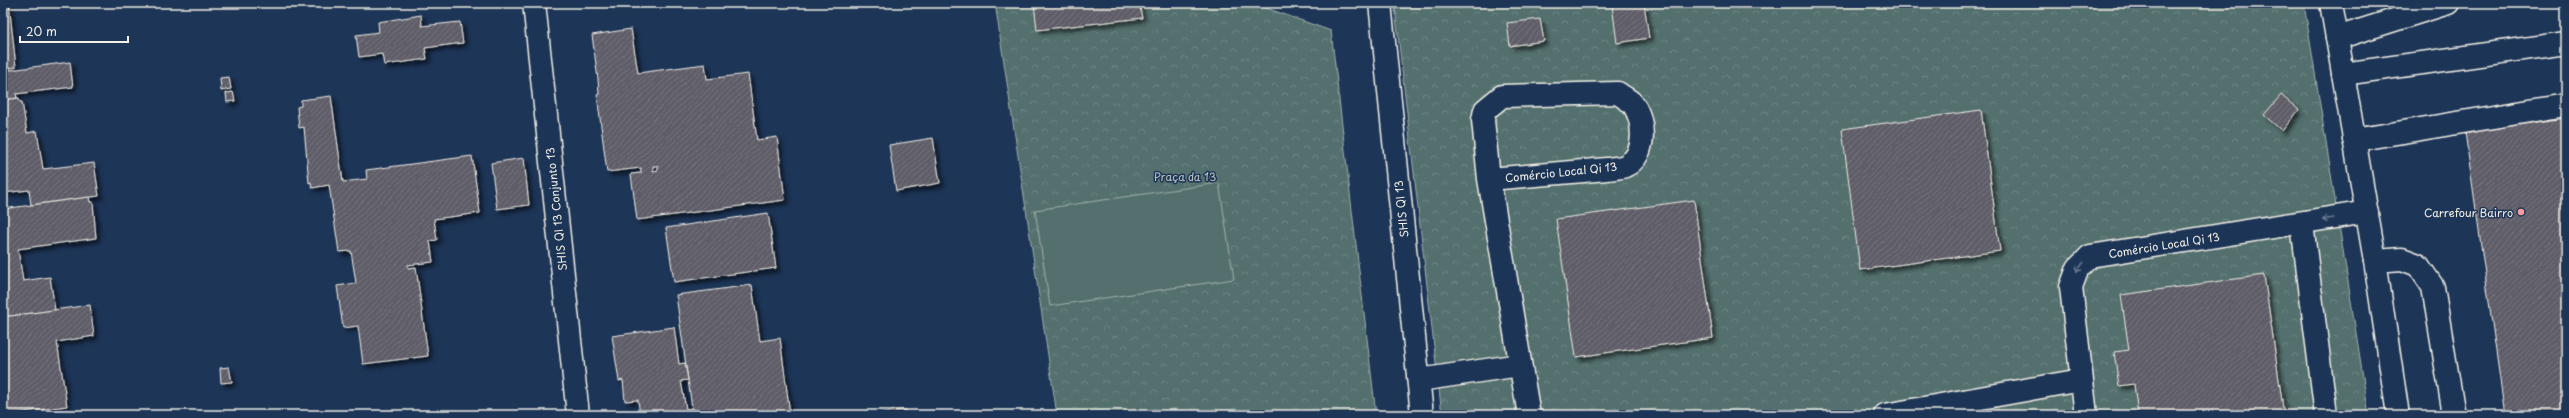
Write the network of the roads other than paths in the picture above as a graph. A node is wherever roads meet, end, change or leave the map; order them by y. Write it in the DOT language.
graph roads {
  1 [pos="534,3"];
  2 [pos="1380,3"];
  3 [pos="2331,3"];
  4 [pos="2448,3"];
  5 [pos="2337,38"];
  6 [pos="2566,43"];
  7 [pos="2343,74"];
  8 [pos="2566,105"];
  9 [pos="2354,140"];
  10 [pos="1489,180"];
  11 [pos="2367,212"];
  12 [pos="2302,224"];
  13 [pos="2375,261"];
  14 [pos="1520,365"];
  15 [pos="1419,380"];
  16 [pos="2081,380"];
  17 [pos="578,415"];
  18 [pos="1422,415"];
  19 [pos="1529,415"];
  20 [pos="1885,415"];
  21 [pos="2086,415"];
  22 [pos="2326,415"];
  23 [pos="2398,415"];
  24 [pos="2454,415"];
  1 -- 17 [label="street, SHIS QI 13 Conjunto 13"];
  2 -- 15 [label="street, SHIS QI 13"];
  3 -- 5 [label="street"];
  4 -- 5 [label="street"];
  5 -- 7 [label="street"];
  6 -- 7 [label="street"];
  7 -- 9 [label="street"];
  8 -- 9 [label="street"];
  9 -- 11 [label="street"];
  10 -- 10 [label="street, Comércio Local Qi 13"];
  10 -- 14 [label="street, Comércio Local Qi 13"];
  11 -- 12 [label="street, Comércio Local Qi 13, one-way"];
  11 -- 13 [label="street"];
  12 -- 16 [label="street, Comércio Local Qi 13, one-way"];
  12 -- 22 [label="street"];
  13 -- 23 [label="street"];
  13 -- 24 [label="street"];
  14 -- 15 [label="street"];
  14 -- 19 [label="street, Comércio Local Qi 13"];
  15 -- 18 [label="street, SHIS QI 13"];
  16 -- 20 [label="street"];
  16 -- 21 [label="street, Comércio Local Qi 13"];
}
